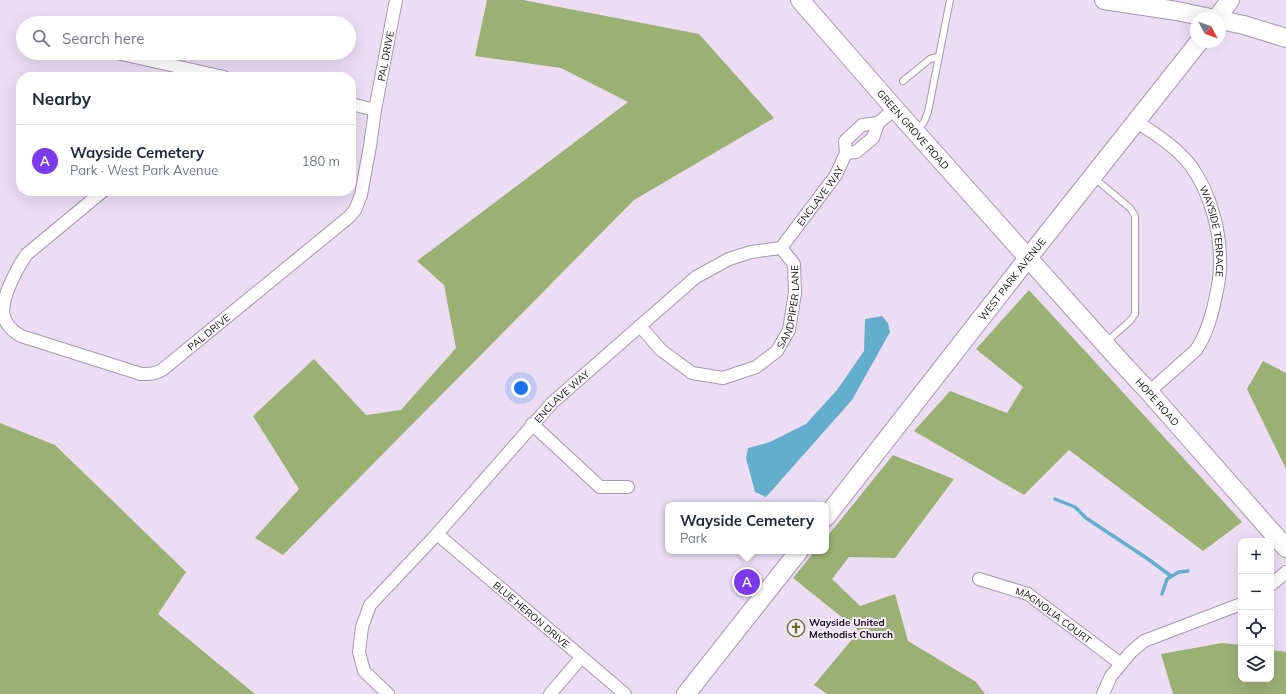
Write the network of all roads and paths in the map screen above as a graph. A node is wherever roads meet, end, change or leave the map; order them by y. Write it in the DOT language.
graph roads {
  1 [pos="396,0"];
  2 [pos="800,0"];
  3 [pos="950,0"];
  4 [pos="1104,0"];
  5 [pos="1230,0"];
  6 [pos="1221,12"];
  7 [pos="1190,14"];
  8 [pos="1226,21"];
  9 [pos="1286,38"];
  10 [pos="1194,48"];
  11 [pos="938,57"];
  12 [pos="145,60"];
  13 [pos="194,72"];
  14 [pos="903,81"];
  15 [pos="356,105"];
  16 [pos="895,109"];
  17 [pos="375,110"];
  18 [pos="1137,122"];
  19 [pos="915,132"];
  20 [pos="1092,176"];
  21 [pos="97,196"];
  22 [pos="781,248"];
  23 [pos="1028,258"];
  24 [pos="640,326"];
  25 [pos="1104,344"];
  26 [pos="1149,392"];
  27 [pos="532,424"];
  28 [pos="628,487"];
  29 [pos="829,512"];
  30 [pos="437,534"];
  31 [pos="1286,548"];
  32 [pos="796,554"];
  33 [pos="1286,572"];
  34 [pos="979,579"];
  35 [pos="1274,582"];
  36 [pos="1238,605"];
  37 [pos="581,658"];
  38 [pos="1121,664"];
  39 [pos="388,694"];
  40 [pos="550,694"];
  41 [pos="625,694"];
  42 [pos="686,694"];
  43 [pos="1104,694"];
  1 -- 17 [label="street, PAL DRIVE"];
  2 -- 16 [label="street, GREEN GROVE ROAD"];
  3 -- 11 [label="lane"];
  4 -- 7 [label="street"];
  5 -- 6 [label="street"];
  8 -- 9 [label="street"];
  10 -- 18 [label="street, WEST PARK AVENUE"];
  11 -- 14 [label="lane"];
  11 -- 19 [label="lane"];
  12 -- 13 [label="street"];
  15 -- 17 [label="street"];
  16 -- 19 [label="street, GREEN GROVE ROAD"];
  16 -- 22 [label="street, ENCLAVE WAY"];
  17 -- 21 [label="street, PAL DRIVE"];
  18 -- 20 [label="street, WEST PARK AVENUE"];
  18 -- 26 [label="street, WAYSIDE TERRACE"];
  19 -- 23 [label="street, GREEN GROVE ROAD"];
  20 -- 23 [label="street, WEST PARK AVENUE"];
  20 -- 25 [label="lane"];
  22 -- 24 [label="street, ENCLAVE WAY"];
  22 -- 24 [label="street, SANDPIPER LANE"];
  23 -- 25 [label="street, HOPE ROAD"];
  23 -- 29 [label="street, WEST PARK AVENUE"];
  24 -- 27 [label="street, ENCLAVE WAY"];
  25 -- 26 [label="street, HOPE ROAD"];
  26 -- 31 [label="street, HOPE ROAD"];
  27 -- 28 [label="street"];
  27 -- 30 [label="street, ENCLAVE WAY"];
  30 -- 37 [label="street, BLUE HERON DRIVE"];
  30 -- 39 [label="street, ENCLAVE WAY"];
  32 -- 42 [label="street"];
  33 -- 35 [label="street"];
  34 -- 38 [label="street, MAGNOLIA COURT"];
  36 -- 38 [label="street"];
  37 -- 40 [label="street"];
  37 -- 41 [label="street, BLUE HERON DRIVE"];
  38 -- 43 [label="street"];
}
